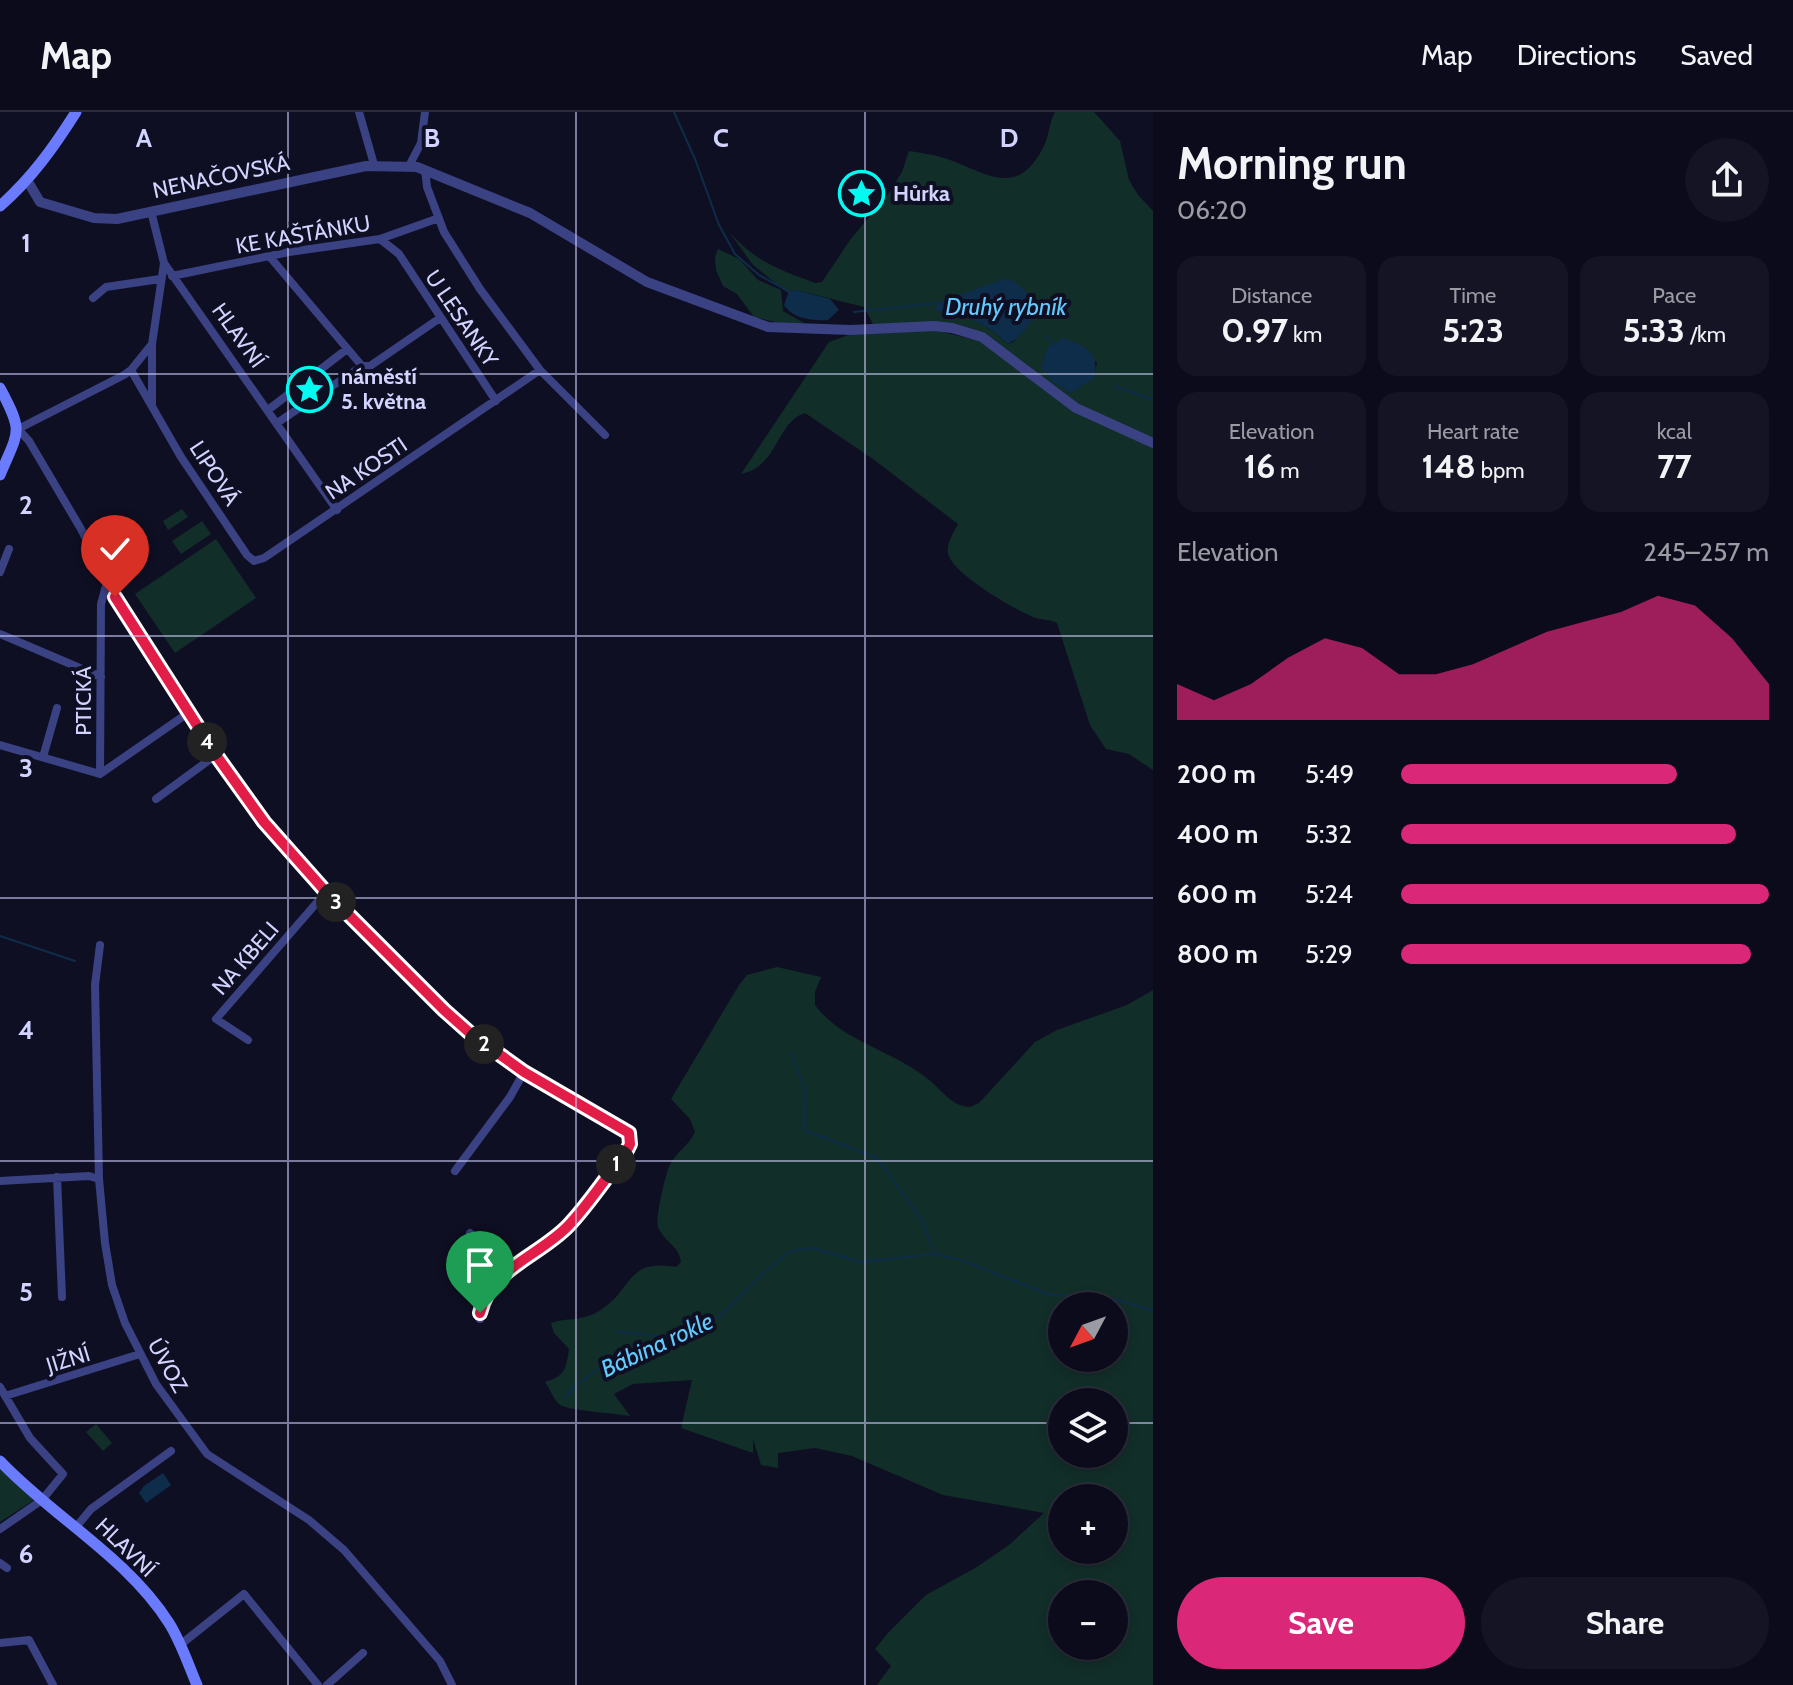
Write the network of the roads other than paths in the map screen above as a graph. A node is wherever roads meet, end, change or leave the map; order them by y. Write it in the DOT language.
graph roads {
  1 [pos="76,112"];
  2 [pos="359,112"];
  3 [pos="425,112"];
  4 [pos="372,165"];
  5 [pos="409,166"];
  6 [pos="425,170"];
  7 [pos="27,180"];
  8 [pos="0,206"];
  9 [pos="151,211"];
  10 [pos="439,218"];
  11 [pos="403,233"];
  12 [pos="380,239"];
  13 [pos="399,254"];
  14 [pos="270,257"];
  15 [pos="164,263"];
  16 [pos="172,276"];
  17 [pos="160,279"];
  18 [pos="93,298"];
  19 [pos="440,318"];
  20 [pos="152,344"];
  21 [pos="347,349"];
  22 [pos="362,366"];
  23 [pos="131,370"];
  24 [pos="540,370"];
  25 [pos="0,388"];
  26 [pos="496,401"];
  27 [pos="152,405"];
  28 [pos="268,410"];
  29 [pos="6,411"];
  30 [pos="277,423"];
  31 [pos="18,429"];
  32 [pos="605,435"];
  33 [pos="1153,443"];
  34 [pos="0,475"];
  35 [pos="337,510"];
  36 [pos="9,549"];
  37 [pos="250,559"];
  38 [pos="2,560"];
  39 [pos="0,572"];
  40 [pos="107,582"];
  41 [pos="0,634"];
  42 [pos="101,677"];
  43 [pos="57,708"];
  44 [pos="188,713"];
  45 [pos="0,745"];
  46 [pos="216,755"];
  47 [pos="43,757"];
  48 [pos="100,774"];
  49 [pos="156,799"];
  50 [pos="326,892"];
  51 [pos="100,945"];
  52 [pos="248,1040"];
  53 [pos="524,1072"];
  54 [pos="455,1171"];
  55 [pos="57,1177"];
  56 [pos="99,1179"];
  57 [pos="0,1181"];
  58 [pos="470,1233"];
  59 [pos="511,1268"];
  60 [pos="62,1297"];
  61 [pos="480,1319"];
  62 [pos="140,1354"];
  63 [pos="0,1387"];
  64 [pos="5,1396"];
  65 [pos="171,1451"];
  66 [pos="0,1461"];
  67 [pos="42,1500"];
  68 [pos="76,1527"];
  69 [pos="0,1529"];
  70 [pos="0,1643"];
  71 [pos="180,1645"];
  72 [pos="363,1653"];
  73 [pos="53,1685"];
  74 [pos="197,1685"];
  75 [pos="318,1685"];
  76 [pos="327,1685"];
  77 [pos="452,1685"];
  1 -- 7 [label="main road"];
  2 -- 4 [label="street"];
  3 -- 5 [label="street"];
  4 -- 5 [label="street, NENAČOVSKÁ"];
  4 -- 9 [label="street, NENAČOVSKÁ"];
  5 -- 6 [label="street, NENAČOVSKÁ"];
  6 -- 10 [label="street"];
  6 -- 33 [label="street, NENAČOVSKÁ"];
  7 -- 8 [label="main road"];
  7 -- 9 [label="street, NENAČOVSKÁ"];
  9 -- 15 [label="street"];
  10 -- 11 [label="street, KE KAŠTÁNKU"];
  10 -- 24 [label="street"];
  11 -- 12 [label="street, KE KAŠTÁNKU"];
  11 -- 13 [label="street, U LESANKY"];
  12 -- 13 [label="street, U LESANKY"];
  12 -- 14 [label="street, KE KAŠTÁNKU"];
  13 -- 19 [label="street, U LESANKY"];
  14 -- 16 [label="street, KE KAŠTÁNKU"];
  14 -- 21 [label="street"];
  15 -- 16 [label="street, HLAVNÍ"];
  15 -- 17 [label="street, LIPOVÁ"];
  16 -- 28 [label="street, HLAVNÍ"];
  17 -- 18 [label="street"];
  17 -- 20 [label="street, LIPOVÁ"];
  19 -- 22 [label="street"];
  19 -- 26 [label="street, U LESANKY"];
  20 -- 23 [label="street"];
  20 -- 27 [label="street, LIPOVÁ"];
  21 -- 22 [label="street"];
  21 -- 28 [label="street"];
  22 -- 30 [label="street"];
  23 -- 27 [label="street, LIPOVÁ"];
  23 -- 31 [label="street"];
  24 -- 26 [label="street, NA KOSTI"];
  24 -- 32 [label="street"];
  25 -- 29 [label="main road"];
  26 -- 35 [label="street, NA KOSTI"];
  27 -- 37 [label="street, LIPOVÁ"];
  28 -- 30 [label="street, HLAVNÍ"];
  29 -- 31 [label="main road"];
  30 -- 35 [label="street, HLAVNÍ"];
  31 -- 34 [label="main road"];
  31 -- 40 [label="street"];
  35 -- 37 [label="street, NA KOSTI"];
  36 -- 38 [label="street"];
  38 -- 39 [label="street"];
  40 -- 42 [label="street, PTICKÁ"];
  40 -- 44 [label="street"];
  41 -- 42 [label="street"];
  42 -- 48 [label="street, PTICKÁ"];
  43 -- 47 [label="street"];
  44 -- 46 [label="street"];
  44 -- 48 [label="street"];
  45 -- 47 [label="street"];
  46 -- 49 [label="street"];
  46 -- 50 [label="street"];
  47 -- 48 [label="street"];
  50 -- 52 [label="street, NA KBELI"];
  50 -- 53 [label="street"];
  51 -- 56 [label="street, ÚVOZ"];
  53 -- 54 [label="street"];
  53 -- 59 [label="street"];
  55 -- 56 [label="street"];
  55 -- 57 [label="street"];
  55 -- 60 [label="street"];
  56 -- 62 [label="street, ÚVOZ"];
  58 -- 59 [label="street"];
  59 -- 61 [label="street"];
  62 -- 64 [label="street, JIŽNÍ"];
  62 -- 77 [label="street, ÚVOZ"];
  63 -- 64 [label="street"];
  64 -- 67 [label="street"];
  65 -- 68 [label="street"];
  66 -- 67 [label="main road, HLAVNÍ"];
  67 -- 68 [label="main road, HLAVNÍ"];
  67 -- 69 [label="street"];
  68 -- 71 [label="main road, HLAVNÍ"];
  70 -- 73 [label="street"];
  71 -- 74 [label="main road, HLAVNÍ"];
  71 -- 75 [label="street"];
  72 -- 76 [label="street"];
}
